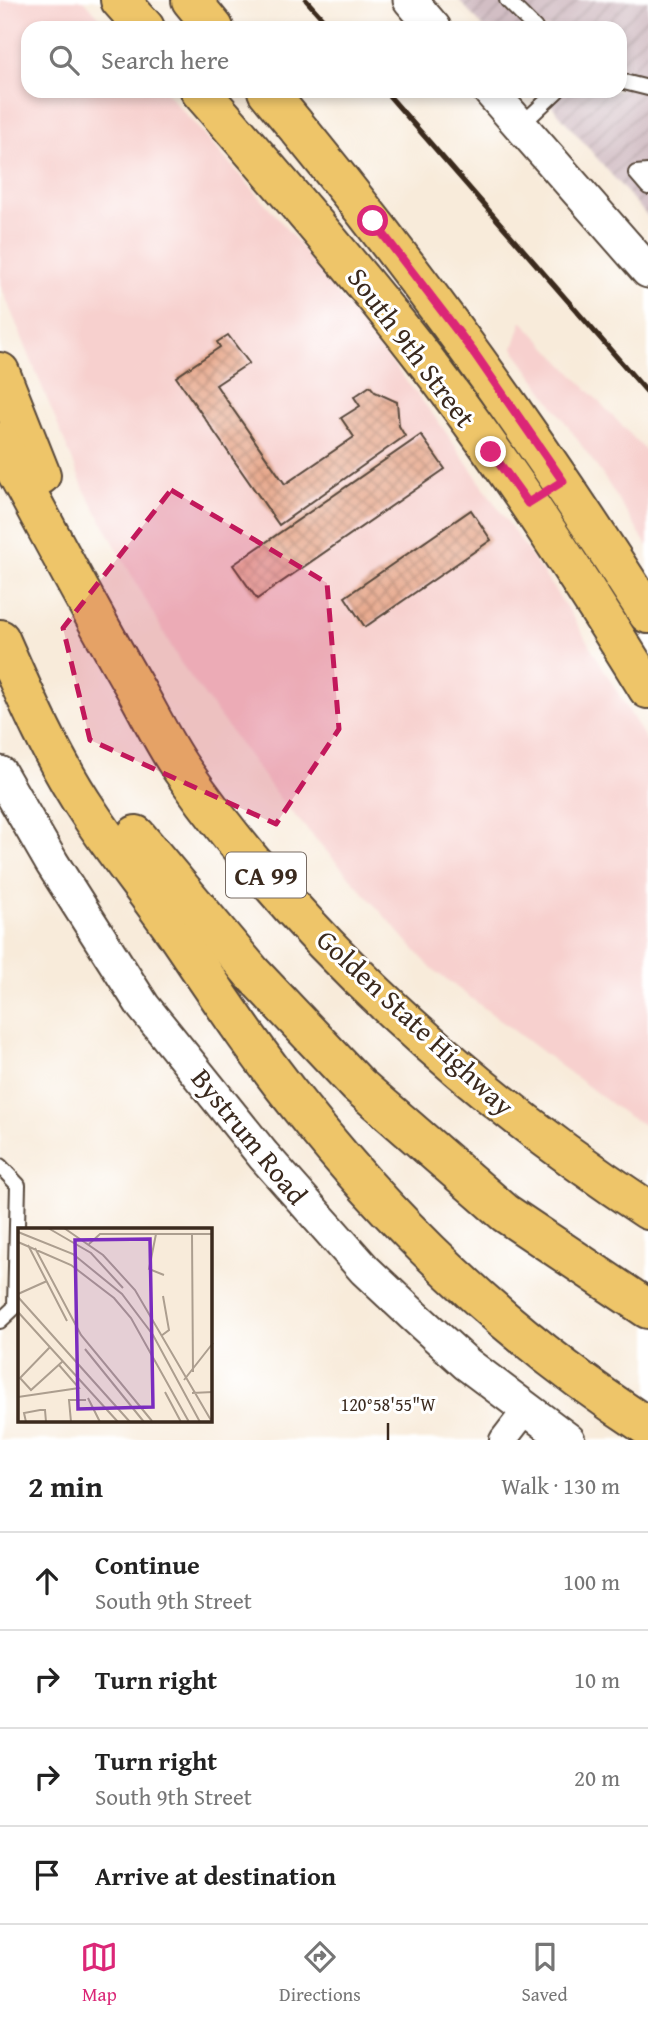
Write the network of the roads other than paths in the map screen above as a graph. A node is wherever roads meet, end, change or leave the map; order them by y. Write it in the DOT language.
graph roads {
  1 [pos="120,0"];
  2 [pos="191,0"];
  3 [pos="410,0"];
  4 [pos="507,0"];
  5 [pos="139,21"];
  6 [pos="208,21"];
  7 [pos="428,21"];
  8 [pos="528,21"];
  9 [pos="627,83"];
  10 [pos="648,88"];
  11 [pos="206,98"];
  12 [pos="273,98"];
  13 [pos="495,98"];
  14 [pos="550,98"];
  15 [pos="520,126"];
  16 [pos="648,172"];
  17 [pos="648,187"];
  18 [pos="648,271"];
  19 [pos="0,372"];
  20 [pos="0,442"];
  21 [pos="563,481"];
  22 [pos="528,503"];
  23 [pos="648,614"];
  24 [pos="0,632"];
  25 [pos="104,634"];
  26 [pos="0,639"];
  27 [pos="648,689"];
  28 [pos="0,773"];
  29 [pos="0,1166"];
  30 [pos="648,1210"];
  31 [pos="648,1309"];
  32 [pos="0,1321"];
  33 [pos="526,1410"];
  34 [pos="648,1427"];
  35 [pos="503,1440"];
  36 [pos="568,1440"];
  1 -- 5 [label="main road"];
  2 -- 6 [label="main road"];
  3 -- 7 [label="street"];
  4 -- 8 [label="lane"];
  9 -- 10 [label="lane"];
  11 -- 22 [label="main road, South 9th Street"];
  12 -- 21 [label="main road, South 9th Street"];
  13 -- 15 [label="street"];
  14 -- 15 [label="lane"];
  15 -- 18 [label="street"];
  16 -- 17 [label="lane"];
  19 -- 25 [label="main road"];
  20 -- 25 [label="main road, Golden State Highway / CA 99"];
  21 -- 22 [label="main road"];
  21 -- 23 [label="main road, South 9th Street"];
  22 -- 27 [label="main road, South 9th Street"];
  24 -- 31 [label="main road, CA 99"];
  25 -- 30 [label="main road, Golden State Highway / CA 99"];
  26 -- 34 [label="main road"];
  28 -- 33 [label="street, Bystrum Road"];
  29 -- 32 [label="lane"];
  33 -- 35 [label="street"];
  33 -- 36 [label="street, Bystrum Road"];
}
